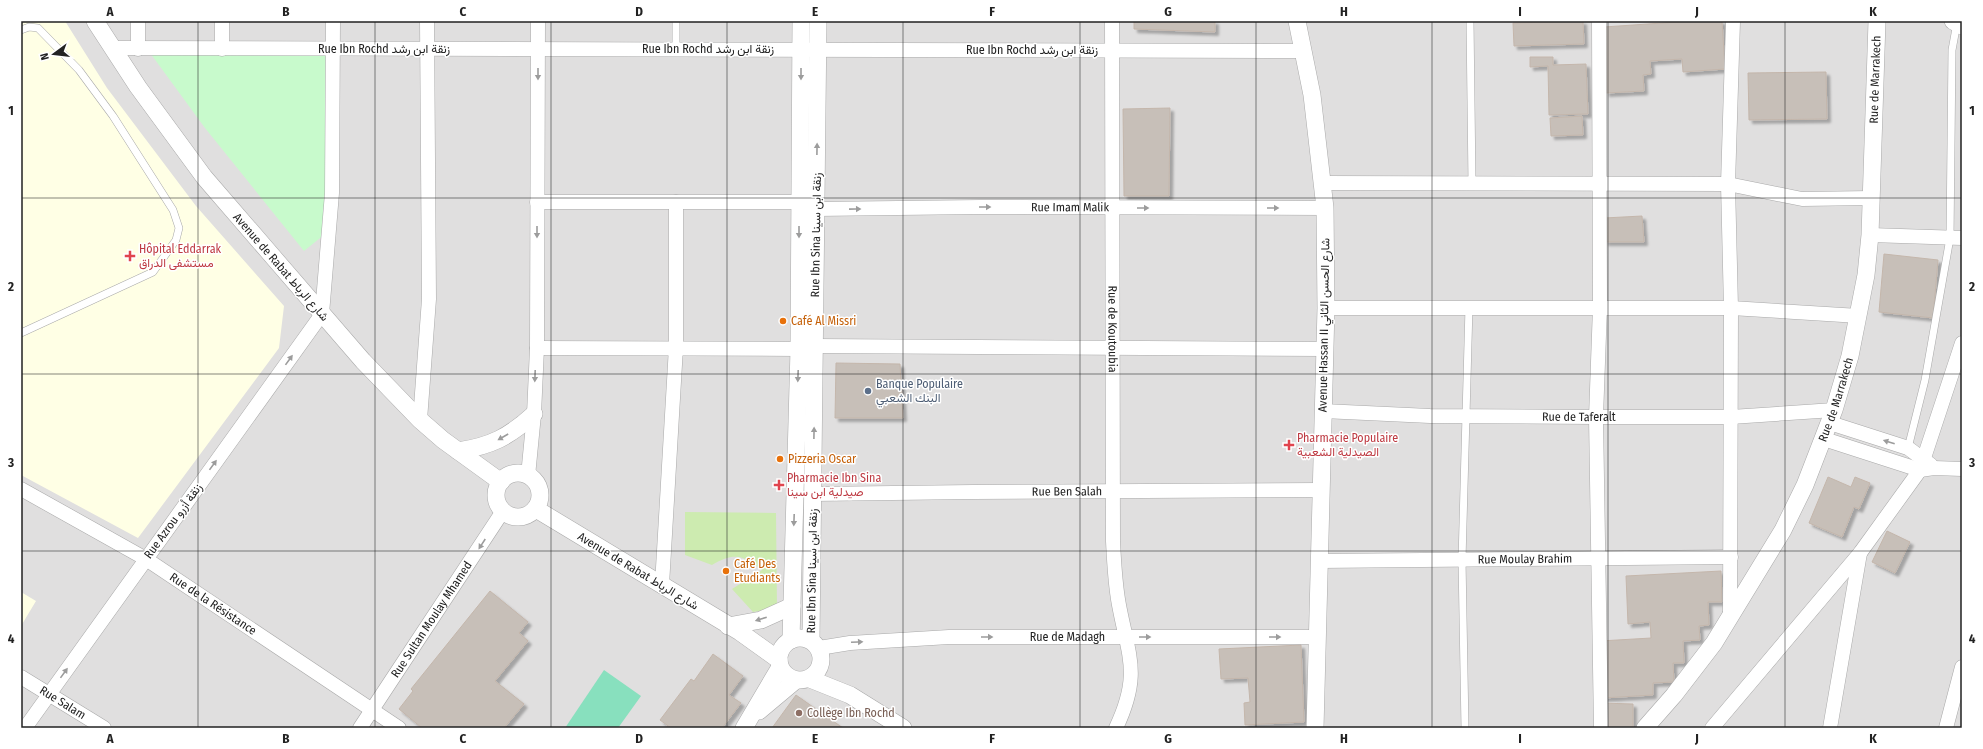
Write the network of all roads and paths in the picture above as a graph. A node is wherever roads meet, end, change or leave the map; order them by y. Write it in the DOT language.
graph roads {
  1 [pos="95,21"];
  2 [pos="138,21"];
  3 [pos="222,21"];
  4 [pos="333,21"];
  5 [pos="427,21"];
  6 [pos="538,21"];
  7 [pos="676,21"];
  8 [pos="801,21"];
  9 [pos="818,21"];
  10 [pos="1112,21"];
  11 [pos="1297,21"];
  12 [pos="1470,21"];
  13 [pos="1599,21"];
  14 [pos="1732,21"];
  15 [pos="1877,21"];
  16 [pos="1957,24"];
  17 [pos="21,30"];
  18 [pos="112,48"];
  19 [pos="138,49"];
  20 [pos="222,49"];
  21 [pos="332,49"];
  22 [pos="427,49"];
  23 [pos="538,49"];
  24 [pos="676,49"];
  25 [pos="801,50"];
  26 [pos="818,50"];
  27 [pos="1112,50"];
  28 [pos="1304,51"];
  29 [pos="1323,183"];
  30 [pos="1472,183"];
  31 [pos="1599,184"];
  32 [pos="1728,184"];
  33 [pos="1871,198"];
  34 [pos="537,202"];
  35 [pos="676,202"];
  36 [pos="800,202"];
  37 [pos="1113,208"];
  38 [pos="1325,208"];
  39 [pos="816,209"];
  40 [pos="1870,235"];
  41 [pos="1956,238"];
  42 [pos="1469,307"];
  43 [pos="1600,307"];
  44 [pos="1326,308"];
  45 [pos="1731,308"];
  46 [pos="322,314"];
  47 [pos="1859,316"];
  48 [pos="21,333"];
  49 [pos="1962,343"];
  50 [pos="676,347"];
  51 [pos="806,347"];
  52 [pos="537,348"];
  53 [pos="1112,348"];
  54 [pos="1325,349"];
  55 [pos="1324,411"];
  56 [pos="534,414"];
  57 [pos="1467,416"];
  58 [pos="1596,417"];
  59 [pos="1730,417"];
  60 [pos="1832,417"];
  61 [pos="420,420"];
  62 [pos="1824,439"];
  63 [pos="1908,448"];
  64 [pos="458,451"];
  65 [pos="1926,466"];
  66 [pos="1962,469"];
  67 [pos="528,476"];
  68 [pos="500,482"];
  69 [pos="21,489"];
  70 [pos="1321,490"];
  71 [pos="1113,491"];
  72 [pos="813,494"];
  73 [pos="536,509"];
  74 [pos="503,511"];
  75 [pos="1860,553"];
  76 [pos="1731,558"];
  77 [pos="146,559"];
  78 [pos="1598,559"];
  79 [pos="1319,560"];
  80 [pos="1462,560"];
  81 [pos="662,586"];
  82 [pos="792,606"];
  83 [pos="1730,616"];
  84 [pos="734,629"];
  85 [pos="1126,637"];
  86 [pos="1317,637"];
  87 [pos="789,641"];
  88 [pos="817,650"];
  89 [pos="780,663"];
  90 [pos="1962,667"];
  91 [pos="21,677"];
  92 [pos="803,679"];
  93 [pos="49,693"];
  94 [pos="850,695"];
  95 [pos="372,710"];
  96 [pos="747,724"];
  97 [pos="25,728"];
  98 [pos="104,728"];
  99 [pos="360,728"];
  100 [pos="399,728"];
  101 [pos="903,728"];
  102 [pos="1116,728"];
  103 [pos="1315,728"];
  104 [pos="1464,728"];
  105 [pos="1601,728"];
  106 [pos="1645,728"];
  107 [pos="1712,728"];
  108 [pos="1830,728"];
  109 [pos="1946,728"];
  1 -- 18 [label="street, Avenue de Rabat شارع الرباط"];
  2 -- 19 [label="street"];
  3 -- 20 [label="street"];
  4 -- 21 [label="street"];
  5 -- 22 [label="street"];
  6 -- 23 [label="street"];
  7 -- 24 [label="lane"];
  8 -- 25 [label="street, Rue Ibn Sina زنقة ابن سينا"];
  9 -- 26 [label="street, Rue Ibn Sina زنقة ابن سينا"];
  10 -- 27 [label="street, Rue de Koutoubia"];
  11 -- 28 [label="street, Avenue Hassan II شارع الحسن الثاني"];
  12 -- 30 [label="lane"];
  13 -- 31 [label="street"];
  14 -- 32 [label="street"];
  15 -- 33 [label="street, Rue de Marrakech"];
  16 -- 41 [label="lane"];
  17 -- 48 [label="lane"];
  18 -- 19 [label="street, Rue Ibn Rochd زنقة ابن رشد"];
  18 -- 46 [label="street, Avenue de Rabat شارع الرباط"];
  19 -- 20 [label="street, Rue Ibn Rochd زنقة ابن رشد"];
  20 -- 21 [label="street, Rue Ibn Rochd زنقة ابن رشد"];
  21 -- 22 [label="street, Rue Ibn Rochd زنقة ابن رشد"];
  21 -- 46 [label="street"];
  22 -- 23 [label="street, Rue Ibn Rochd زنقة ابن رشد"];
  22 -- 61 [label="street"];
  23 -- 24 [label="street, Rue Ibn Rochd زنقة ابن رشد"];
  23 -- 34 [label="street, one-way"];
  24 -- 25 [label="street, Rue Ibn Rochd زنقة ابن رشد"];
  25 -- 26 [label="street, Rue Ibn Rochd زنقة ابن رشد"];
  25 -- 36 [label="street, Rue Ibn Sina زنقة ابن سينا, one-way"];
  26 -- 27 [label="street, Rue Ibn Rochd زنقة ابن رشد"];
  39 -- 26 [label="street, Rue Ibn Sina زنقة ابن سينا, one-way"];
  27 -- 28 [label="street, Rue Ibn Rochd زنقة ابن رشد"];
  27 -- 37 [label="street, Rue de Koutoubia"];
  28 -- 29 [label="street, Avenue Hassan II شارع الحسن الثاني"];
  29 -- 30 [label="street"];
  29 -- 38 [label="street, Avenue Hassan II شارع الحسن الثاني"];
  30 -- 31 [label="street"];
  31 -- 32 [label="street"];
  31 -- 43 [label="street"];
  32 -- 33 [label="street"];
  32 -- 45 [label="street"];
  33 -- 40 [label="street, Rue de Marrakech"];
  34 -- 35 [label="street"];
  34 -- 52 [label="street, one-way"];
  35 -- 36 [label="street"];
  35 -- 50 [label="street"];
  36 -- 51 [label="street, Rue Ibn Sina زنقة ابن سينا, one-way"];
  37 -- 38 [label="street, Rue Imam Malik, one-way"];
  39 -- 37 [label="street, Rue Imam Malik, one-way"];
  37 -- 53 [label="street, Rue de Koutoubia"];
  38 -- 44 [label="street, Avenue Hassan II شارع الحسن الثاني"];
  39 -- 51 [label="street, Rue Ibn Sina زنقة ابن سينا"];
  40 -- 41 [label="street"];
  40 -- 47 [label="street, Rue de Marrakech"];
  41 -- 63 [label="lane"];
  42 -- 43 [label="street"];
  42 -- 44 [label="street"];
  42 -- 57 [label="lane"];
  43 -- 45 [label="street"];
  43 -- 58 [label="street"];
  44 -- 54 [label="street, Avenue Hassan II شارع الحسن الثاني"];
  45 -- 47 [label="street"];
  45 -- 59 [label="street"];
  46 -- 61 [label="street, Avenue de Rabat شارع الرباط"];
  77 -- 46 [label="street, Rue Azrou زنقة أزرو, one-way"];
  47 -- 60 [label="street, Rue de Marrakech"];
  49 -- 65 [label="street"];
  50 -- 51 [label="street"];
  50 -- 52 [label="street"];
  50 -- 81 [label="street"];
  51 -- 53 [label="street"];
  72 -- 51 [label="street, Rue Ibn Sina زنقة ابن سينا, one-way"];
  51 -- 82 [label="street, Rue Ibn Sina زنقة ابن سينا, one-way"];
  52 -- 56 [label="street, one-way"];
  53 -- 54 [label="street"];
  53 -- 71 [label="street, Rue de Koutoubia"];
  54 -- 55 [label="street, Avenue Hassan II شارع الحسن الثاني"];
  55 -- 57 [label="street, Rue de Taferalt"];
  55 -- 70 [label="street, Avenue Hassan II شارع الحسن الثاني"];
  56 -- 64 [label="street, one-way"];
  56 -- 67 [label="street"];
  57 -- 58 [label="street, Rue de Taferalt"];
  57 -- 80 [label="lane"];
  58 -- 59 [label="street, Rue de Taferalt"];
  58 -- 78 [label="street"];
  59 -- 60 [label="street, Rue de Taferalt"];
  59 -- 76 [label="street"];
  60 -- 62 [label="street, Rue de Marrakech"];
  63 -- 60 [label="street, one-way"];
  61 -- 64 [label="street, Avenue de Rabat شارع الرباط"];
  62 -- 65 [label="street"];
  62 -- 83 [label="street, Rue de Marrakech"];
  63 -- 65 [label="street"];
  64 -- 68 [label="street, Avenue de Rabat شارع الرباط"];
  65 -- 66 [label="street"];
  65 -- 75 [label="street"];
  67 -- 68 [label="street"];
  67 -- 73 [label="street"];
  68 -- 74 [label="street"];
  69 -- 77 [label="street, Rue de la Résistance"];
  70 -- 71 [label="street, Rue Ben Salah"];
  70 -- 79 [label="street, Avenue Hassan II شارع الحسن الثاني"];
  71 -- 72 [label="street, Rue Ben Salah"];
  71 -- 85 [label="street, Rue de Koutoubia"];
  72 -- 88 [label="street, Rue Ibn Sina زنقة ابن سينا"];
  73 -- 74 [label="street"];
  73 -- 81 [label="street, Avenue de Rabat شارع الرباط"];
  74 -- 95 [label="street, Rue Sultan Moulay Mhamed, one-way"];
  75 -- 107 [label="street"];
  75 -- 108 [label="street"];
  76 -- 78 [label="street, Rue Moulay Brahim"];
  76 -- 83 [label="street"];
  93 -- 77 [label="street, Rue Azrou زنقة أزرو, one-way"];
  77 -- 95 [label="street, Rue de la Résistance"];
  78 -- 80 [label="street, Rue Moulay Brahim"];
  78 -- 105 [label="street"];
  79 -- 80 [label="street, Rue Moulay Brahim"];
  79 -- 86 [label="street, Avenue Hassan II شارع الحسن الثاني"];
  80 -- 104 [label="lane"];
  81 -- 84 [label="street, Avenue de Rabat شارع الرباط"];
  82 -- 84 [label="street, one-way"];
  82 -- 87 [label="street, Rue Ibn Sina زنقة ابن سينا"];
  83 -- 106 [label="street, Rue de Marrakech"];
  84 -- 87 [label="street, Avenue de Rabat شارع الرباط"];
  84 -- 89 [label="street, Avenue de Rabat شارع الرباط"];
  85 -- 86 [label="street, Rue de Madagh, one-way"];
  88 -- 85 [label="street, Rue de Madagh, one-way"];
  85 -- 102 [label="street, Rue de Koutoubia"];
  86 -- 103 [label="street, Avenue Hassan II شارع الحسن الثاني"];
  87 -- 88 [label="street"];
  87 -- 89 [label="street"];
  88 -- 92 [label="street"];
  88 -- 94 [label="street"];
  89 -- 92 [label="street"];
  89 -- 96 [label="street"];
  90 -- 109 [label="street"];
  91 -- 93 [label="street, Rue Salam"];
  92 -- 94 [label="street"];
  92 -- 96 [label="street"];
  93 -- 97 [label="street, Rue Azrou زنقة أزرو"];
  93 -- 98 [label="street, Rue Salam"];
  94 -- 101 [label="street"];
  95 -- 99 [label="street, Rue Sultan Moulay Mhamed"];
  95 -- 100 [label="street, Rue de la Résistance"];
}
